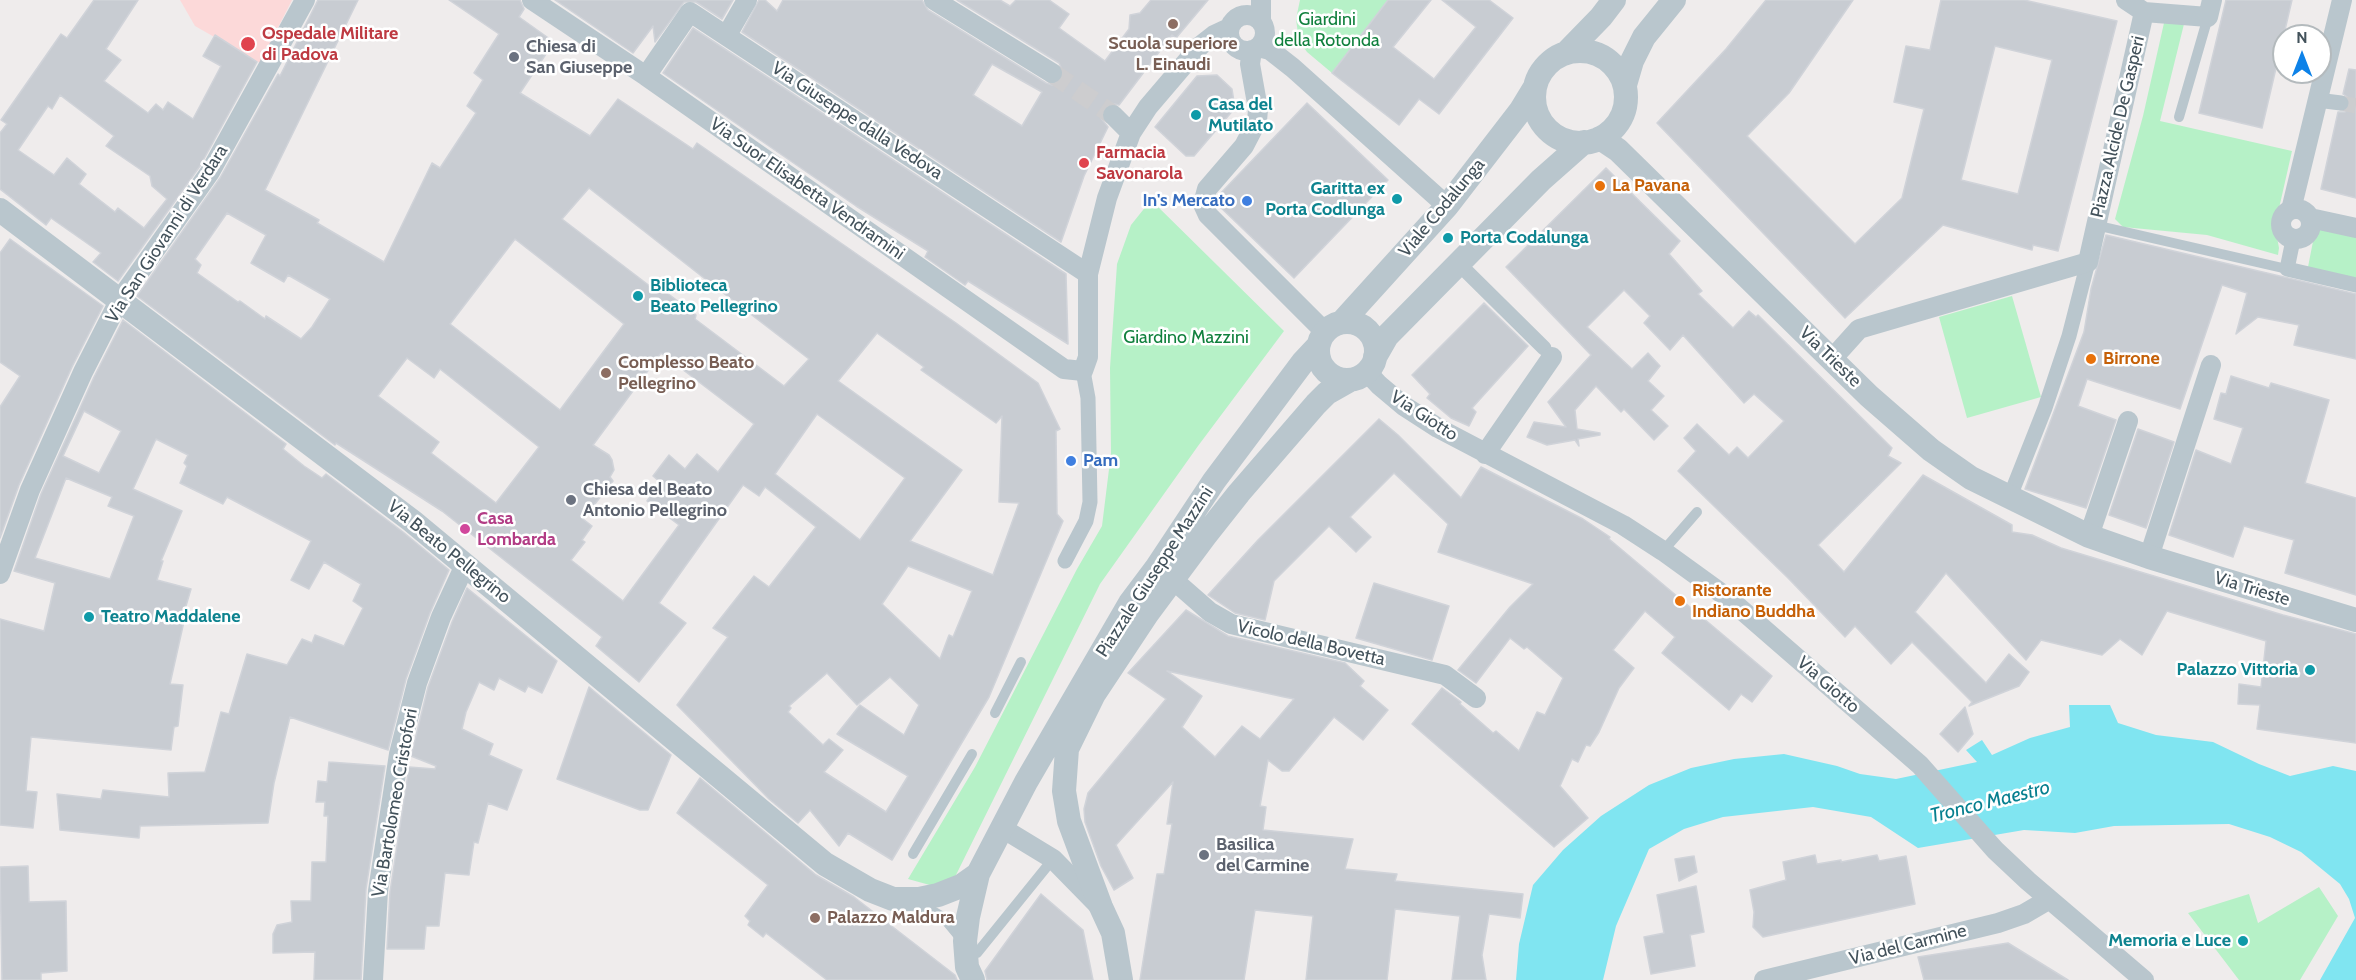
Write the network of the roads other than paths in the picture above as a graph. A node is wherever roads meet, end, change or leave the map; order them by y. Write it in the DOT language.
graph roads {
  1 [pos="305,0"];
  2 [pos="532,0"];
  3 [pos="747,0"];
  4 [pos="934,0"];
  5 [pos="1261,0"];
  6 [pos="1614,0"];
  7 [pos="1674,0"];
  8 [pos="2126,0"];
  9 [pos="2342,0"];
  10 [pos="2182,8"];
  11 [pos="2210,8"];
  12 [pos="2144,12"];
  13 [pos="1244,31"];
  14 [pos="727,35"];
  15 [pos="1566,53"];
  16 [pos="1052,73"];
  17 [pos="646,76"];
  18 [pos="1625,85"];
  19 [pos="1535,87"];
  20 [pos="2317,100"];
  21 [pos="2341,103"];
  22 [pos="1113,115"];
  23 [pos="2179,117"];
  24 [pos="1131,133"];
  25 [pos="1592,140"];
  26 [pos="1447,206"];
  27 [pos="0,210"];
  28 [pos="2291,210"];
  29 [pos="2310,218"];
  30 [pos="2095,225"];
  31 [pos="2356,228"];
  32 [pos="2293,240"];
  33 [pos="2088,262"];
  34 [pos="1459,264"];
  35 [pos="2287,269"];
  36 [pos="1088,274"];
  37 [pos="2356,285"];
  38 [pos="119,302"];
  39 [pos="1329,333"];
  40 [pos="1548,352"];
  41 [pos="1832,359"];
  42 [pos="2211,365"];
  43 [pos="1364,370"];
  44 [pos="1083,371"];
  45 [pos="2128,421"];
  46 [pos="1485,454"];
  47 [pos="2009,499"];
  48 [pos="1697,512"];
  49 [pos="2089,536"];
  50 [pos="1663,550"];
  51 [pos="2149,557"];
  52 [pos="1065,561"];
  53 [pos="465,564"];
  54 [pos="1166,573"];
  55 [pos="0,574"];
  56 [pos="2356,620"];
  57 [pos="1021,662"];
  58 [pos="1476,698"];
  59 [pos="995,713"];
  60 [pos="972,754"];
  61 [pos="1002,828"];
  62 [pos="913,854"];
  63 [pos="1053,859"];
  64 [pos="978,874"];
  65 [pos="893,899"];
  66 [pos="2048,900"];
  67 [pos="1101,908"];
  68 [pos="967,967"];
  69 [pos="2138,974"];
  70 [pos="373,980"];
  71 [pos="1121,980"];
  72 [pos="1764,980"];
  73 [pos="2154,980"];
  1 -- 38 [label="street, Via San Giovanni di Verdara"];
  2 -- 17 [label="street, Via Suor Elisabetta Vendramini"];
  3 -- 14 [label="street"];
  4 -- 16 [label="street"];
  5 -- 13 [label="street"];
  6 -- 15 [label="street"];
  7 -- 18 [label="street"];
  8 -- 12 [label="street, Piazza Alcide De Gasperi"];
  9 -- 20 [label="street"];
  10 -- 11 [label="street, Piazza Alcide De Gasperi"];
  10 -- 12 [label="street, Piazza Alcide De Gasperi"];
  11 -- 23 [label="lane"];
  12 -- 30 [label="street, Piazza Alcide De Gasperi"];
  13 -- 24 [label="street"];
  13 -- 26 [label="street"];
  13 -- 39 [label="street"];
  14 -- 17 [label="street, Via Giuseppe dalla Vedova"];
  14 -- 36 [label="street, Via Giuseppe dalla Vedova"];
  15 -- 18 [label="street"];
  15 -- 19 [label="street"];
  17 -- 44 [label="street, Via Suor Elisabetta Vendramini"];
  18 -- 25 [label="street"];
  19 -- 25 [label="street"];
  19 -- 26 [label="street, Viale Codalunga"];
  20 -- 21 [label="street"];
  20 -- 28 [label="street"];
  22 -- 24 [label="street"];
  24 -- 36 [label="street"];
  25 -- 34 [label="street"];
  25 -- 41 [label="street, Via Trieste"];
  26 -- 39 [label="street, Viale Codalunga"];
  27 -- 38 [label="street, Via Beato Pellegrino"];
  28 -- 29 [label="street"];
  28 -- 32 [label="street"];
  29 -- 31 [label="street"];
  29 -- 32 [label="street"];
  30 -- 33 [label="street"];
  30 -- 35 [label="lane, Piazza Alcide De Gasperi"];
  32 -- 35 [label="street"];
  33 -- 41 [label="street"];
  33 -- 47 [label="street"];
  34 -- 40 [label="street"];
  34 -- 43 [label="street"];
  35 -- 37 [label="street, Piazza Alcide De Gasperi"];
  36 -- 44 [label="street"];
  38 -- 53 [label="street, Via Beato Pellegrino"];
  38 -- 55 [label="street, Via San Giovanni di Verdara"];
  39 -- 43 [label="street"];
  39 -- 43 [label="street"];
  39 -- 54 [label="street, Piazzale Giuseppe Mazzini"];
  40 -- 46 [label="street"];
  41 -- 47 [label="street, Via Trieste"];
  42 -- 51 [label="street"];
  43 -- 46 [label="street, Via Giotto"];
  43 -- 54 [label="street, Piazzale Giuseppe Mazzini"];
  44 -- 52 [label="street"];
  45 -- 49 [label="street"];
  46 -- 50 [label="street, Via Giotto"];
  47 -- 49 [label="street, Via Trieste"];
  48 -- 50 [label="lane"];
  49 -- 51 [label="street, Via Trieste"];
  50 -- 66 [label="street, Via Giotto"];
  51 -- 56 [label="street, Via Trieste"];
  53 -- 65 [label="street, Via Beato Pellegrino"];
  53 -- 70 [label="street, Via Bartolomeo Cristofori"];
  54 -- 58 [label="street, Vicolo della Bovetta"];
  54 -- 61 [label="street, Piazzale Giuseppe Mazzini"];
  54 -- 67 [label="street, Piazzale Giuseppe Mazzini"];
  57 -- 59 [label="lane"];
  60 -- 62 [label="lane"];
  61 -- 63 [label="street"];
  61 -- 64 [label="street, Piazzale Giuseppe Mazzini"];
  63 -- 67 [label="street"];
  63 -- 68 [label="lane"];
  64 -- 65 [label="street, Via Beato Pellegrino"];
  64 -- 68 [label="street, Piazzale Giuseppe Mazzini"];
  65 -- 68 [label="lane, Via Beato Pellegrino"];
  66 -- 69 [label="street, Via Giotto"];
  66 -- 72 [label="street, Via del Carmine"];
  67 -- 71 [label="street"];
  69 -- 73 [label="street, Via Giotto"];
}
